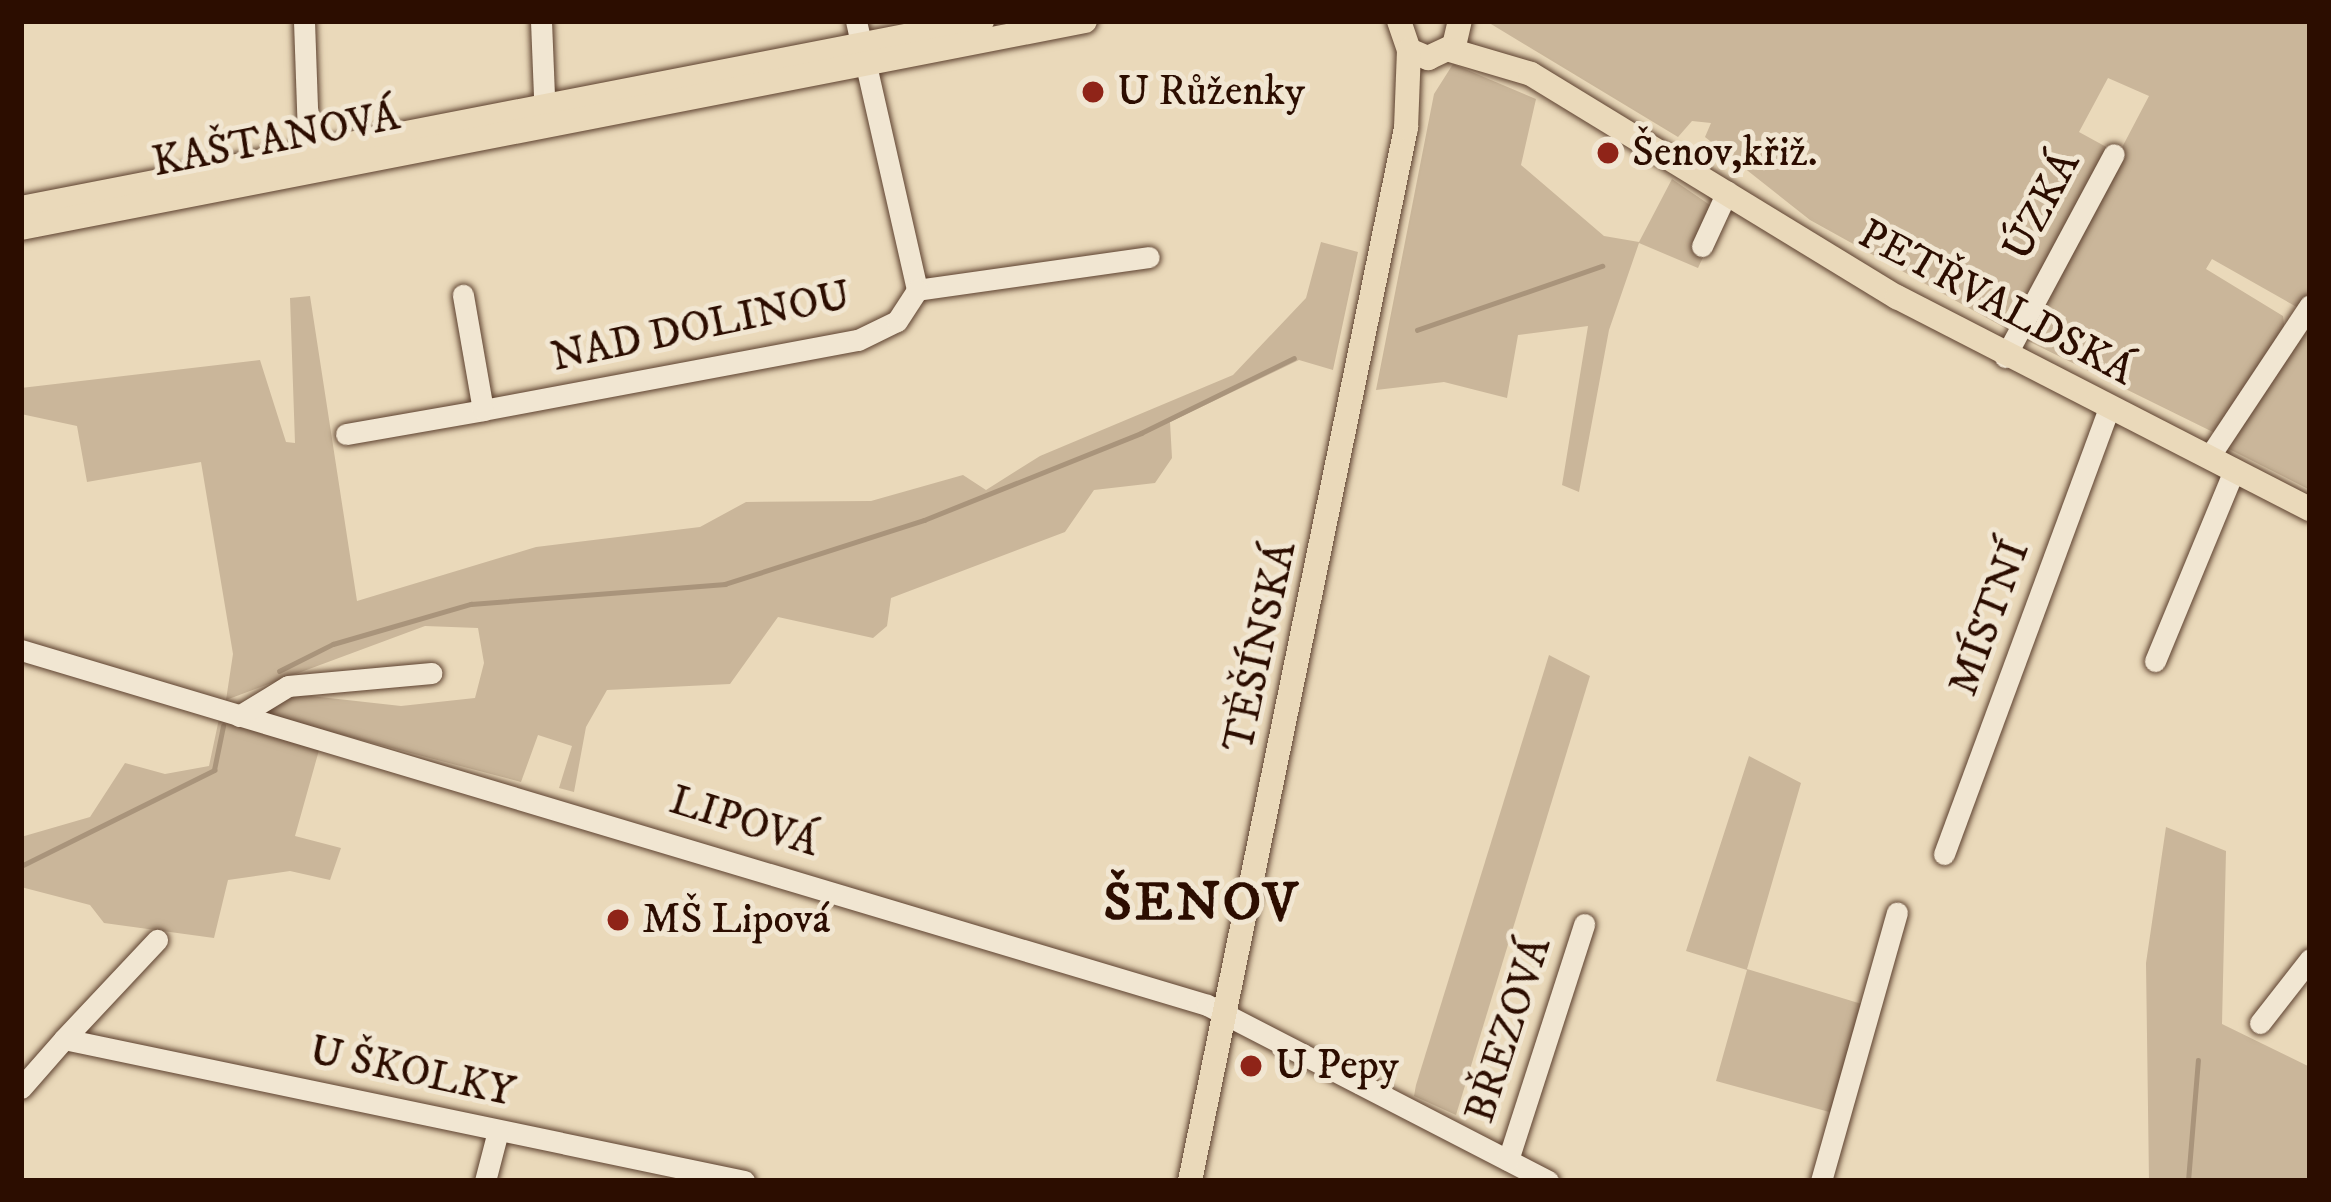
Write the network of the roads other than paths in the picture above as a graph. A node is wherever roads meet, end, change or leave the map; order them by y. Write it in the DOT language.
graph roads {
  1 [pos="304,21"];
  2 [pos="541,21"];
  3 [pos="982,21"];
  4 [pos="1085,21"];
  5 [pos="1461,21"];
  6 [pos="1399,30"];
  7 [pos="862,42"];
  8 [pos="1442,54"];
  9 [pos="1531,74"];
  10 [pos="545,117"];
  11 [pos="1406,128"];
  12 [pos="2114,154"];
  13 [pos="308,164"];
  14 [pos="1727,192"];
  15 [pos="21,208"];
  16 [pos="21,228"];
  17 [pos="1702,246"];
  18 [pos="1149,257"];
  19 [pos="916,290"];
  20 [pos="463,295"];
  21 [pos="2310,305"];
  22 [pos="2005,357"];
  23 [pos="2109,409"];
  24 [pos="483,410"];
  25 [pos="346,434"];
  26 [pos="2209,458"];
  27 [pos="2234,470"];
  28 [pos="2310,508"];
  29 [pos="21,650"];
  30 [pos="2155,661"];
  31 [pos="431,673"];
  32 [pos="238,716"];
  33 [pos="1944,854"];
  34 [pos="1897,913"];
  35 [pos="1584,924"];
  36 [pos="157,940"];
  37 [pos="2310,958"];
  38 [pos="1225,1012"];
  39 [pos="2260,1023"];
  40 [pos="64,1039"];
  41 [pos="21,1088"];
  42 [pos="498,1131"];
  43 [pos="1508,1160"];
  44 [pos="485,1181"];
  45 [pos="744,1181"];
  46 [pos="1190,1181"];
  47 [pos="1548,1181"];
  48 [pos="1821,1181"];
  1 -- 13 [label="street"];
  2 -- 10 [label="street"];
  3 -- 7 [label="main road, KAŠTANOVÁ"];
  4 -- 7 [label="main road, KAŠTANOVÁ"];
  5 -- 8 [label="main road, TĚŠÍNSKÁ"];
  5 -- 9 [label="main road, PETŘVALDSKÁ"];
  6 -- 8 [label="main road, PETŘVALDSKÁ"];
  6 -- 11 [label="main road, TĚŠÍNSKÁ"];
  7 -- 10 [label="main road, KAŠTANOVÁ"];
  7 -- 19 [label="street"];
  8 -- 9 [label="main road, PETŘVALDSKÁ"];
  8 -- 11 [label="main road, TĚŠÍNSKÁ"];
  9 -- 14 [label="main road, PETŘVALDSKÁ"];
  10 -- 13 [label="main road, KAŠTANOVÁ"];
  11 -- 38 [label="main road, TĚŠÍNSKÁ"];
  12 -- 22 [label="street, ÚZKÁ"];
  13 -- 15 [label="main road, KAŠTANOVÁ"];
  13 -- 16 [label="main road, KAŠTANOVÁ"];
  14 -- 17 [label="street"];
  14 -- 22 [label="main road, PETŘVALDSKÁ"];
  18 -- 19 [label="street"];
  19 -- 24 [label="street, NAD DOLINOU"];
  20 -- 24 [label="street"];
  21 -- 26 [label="street"];
  22 -- 23 [label="main road, PETŘVALDSKÁ"];
  23 -- 26 [label="main road, PETŘVALDSKÁ"];
  23 -- 33 [label="street, MÍSTNÍ"];
  24 -- 25 [label="street, NAD DOLINOU"];
  26 -- 27 [label="main road, PETŘVALDSKÁ"];
  27 -- 28 [label="main road, PETŘVALDSKÁ"];
  27 -- 30 [label="street"];
  29 -- 32 [label="street, LIPOVÁ"];
  31 -- 32 [label="street"];
  32 -- 38 [label="street, LIPOVÁ"];
  34 -- 48 [label="street"];
  35 -- 43 [label="street, BŘEZOVÁ"];
  36 -- 40 [label="street"];
  37 -- 39 [label="street"];
  38 -- 43 [label="street, BŘEZOVÁ"];
  38 -- 46 [label="main road, TĚŠÍNSKÁ"];
  40 -- 41 [label="street"];
  40 -- 42 [label="street, U ŠKOLKY"];
  42 -- 44 [label="street"];
  42 -- 45 [label="street, U ŠKOLKY"];
  43 -- 47 [label="street, BŘEZOVÁ"];
}
